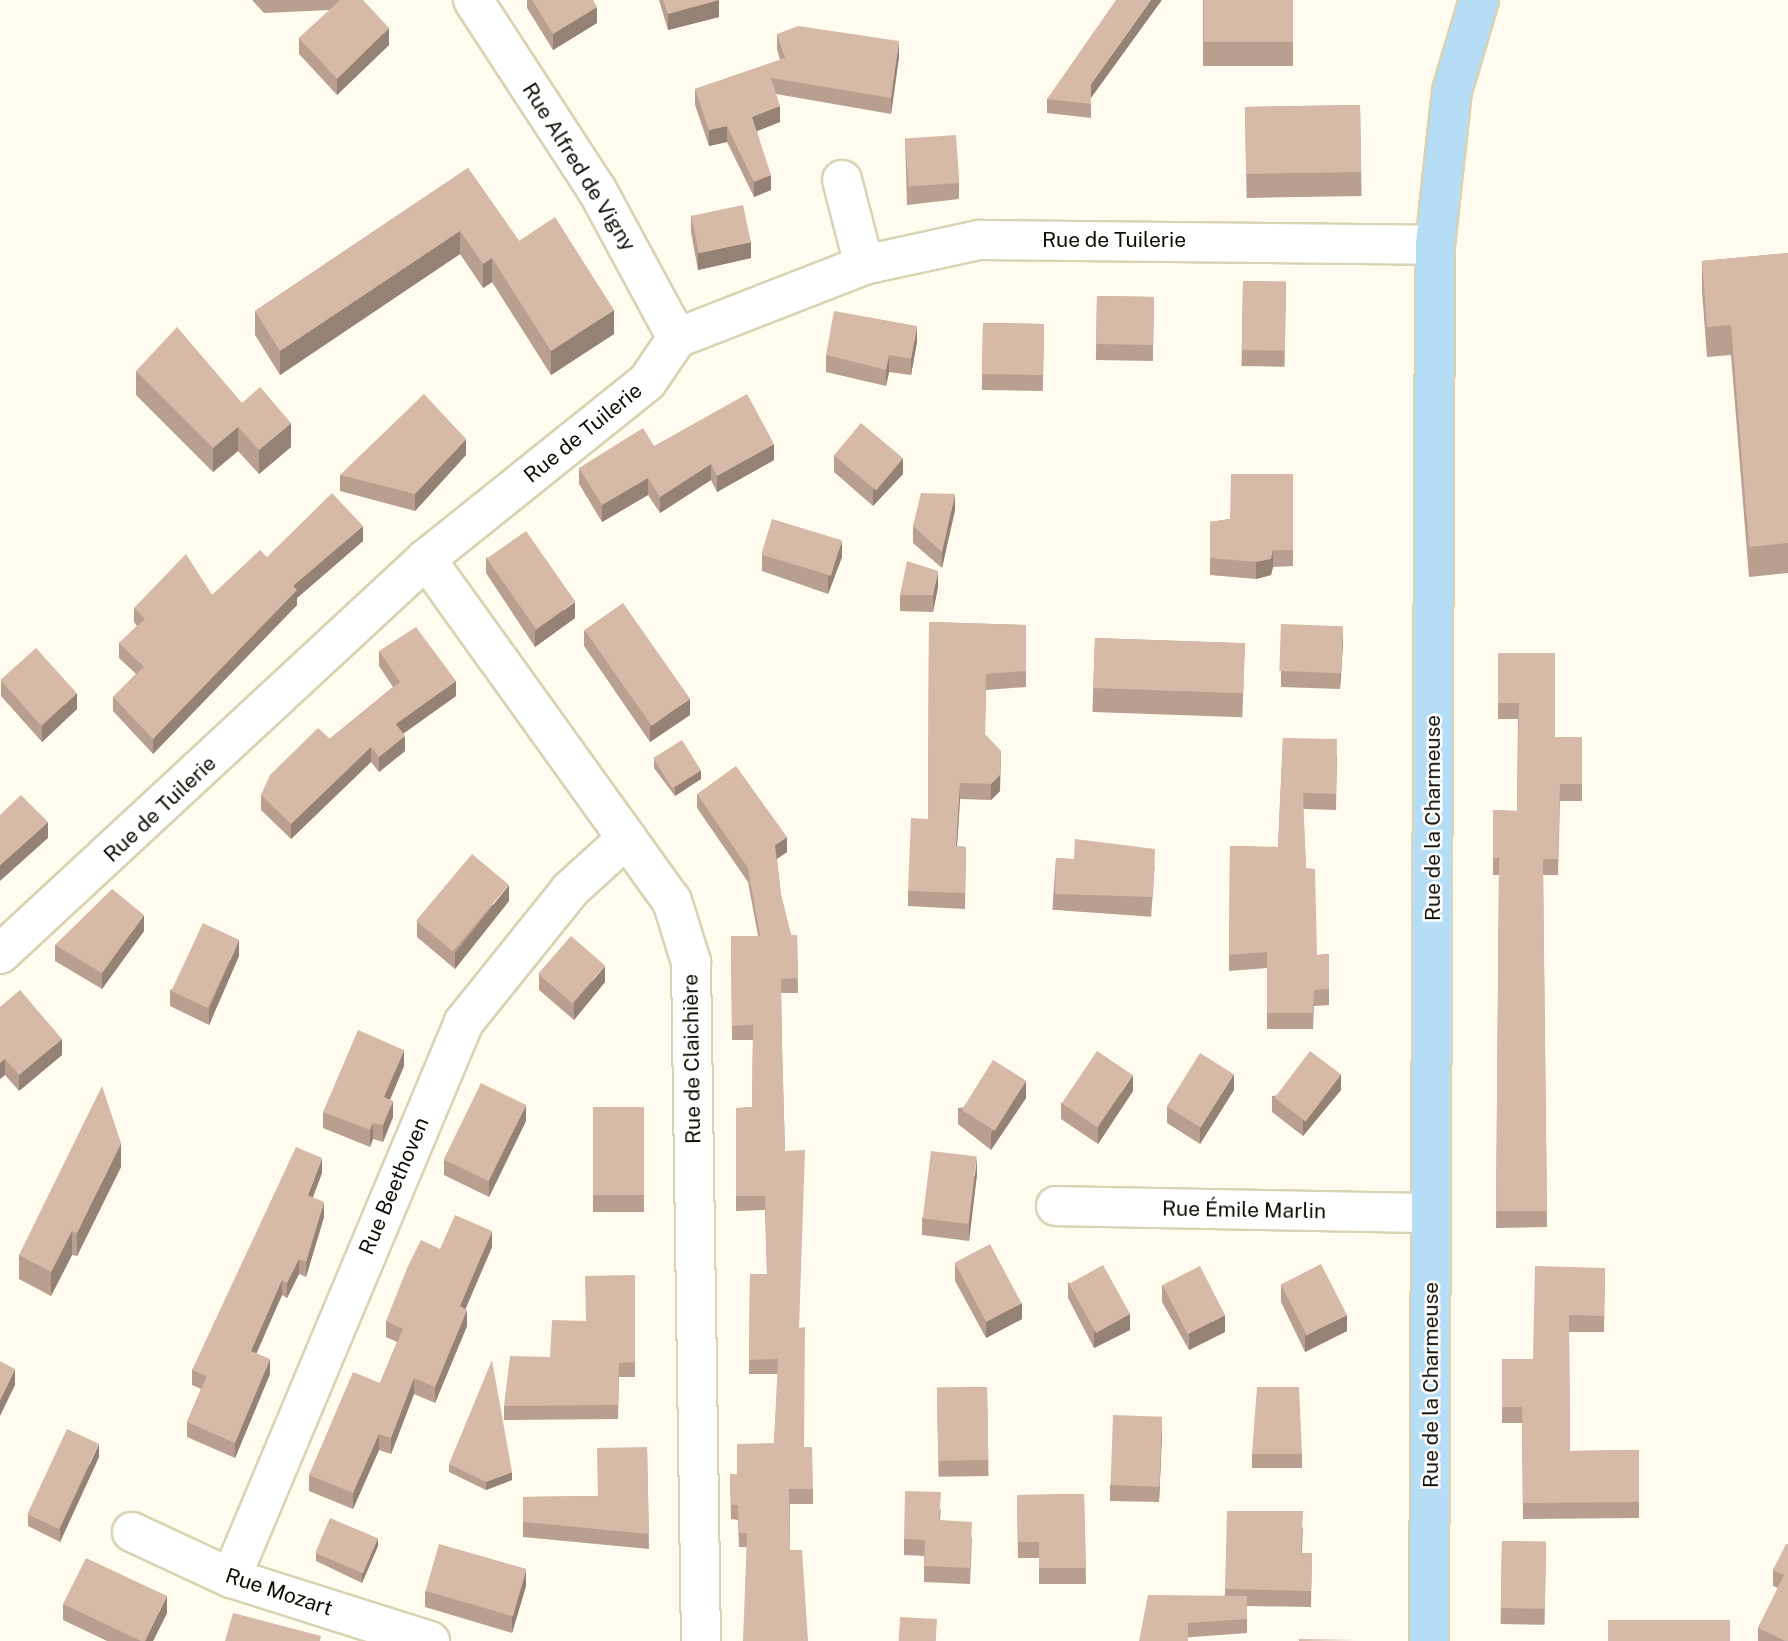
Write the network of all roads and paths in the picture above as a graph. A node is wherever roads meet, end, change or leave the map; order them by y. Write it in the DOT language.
graph roads {
  1 [pos="473,0"];
  2 [pos="1479,0"];
  3 [pos="842,180"];
  4 [pos="1435,245"];
  5 [pos="864,265"];
  6 [pos="677,338"];
  7 [pos="426,559"];
  8 [pos="627,838"];
  9 [pos="0,954"];
  10 [pos="1056,1206"];
  11 [pos="1431,1213"];
  12 [pos="132,1531"];
  13 [pos="231,1578"];
  14 [pos="430,1641"];
  15 [pos="701,1641"];
  16 [pos="1429,1641"];
  1 -- 6 [label="street, Rue Alfred de Vigny"];
  2 -- 4 [label="main road, Rue de la Charmeuse"];
  3 -- 5 [label="street"];
  4 -- 5 [label="street, Rue de Tuilerie"];
  4 -- 11 [label="main road, Rue de la Charmeuse"];
  5 -- 6 [label="street, Rue de Tuilerie"];
  6 -- 7 [label="street, Rue de Tuilerie"];
  7 -- 8 [label="street, Rue de Claichière"];
  7 -- 9 [label="street, Rue de Tuilerie"];
  8 -- 13 [label="street, Rue Beethoven"];
  8 -- 15 [label="street, Rue de Claichière"];
  10 -- 11 [label="street, Rue Émile Marlin"];
  11 -- 16 [label="main road, Rue de la Charmeuse"];
  12 -- 13 [label="street, Rue Mozart"];
  13 -- 14 [label="street, Rue Mozart"];
}
